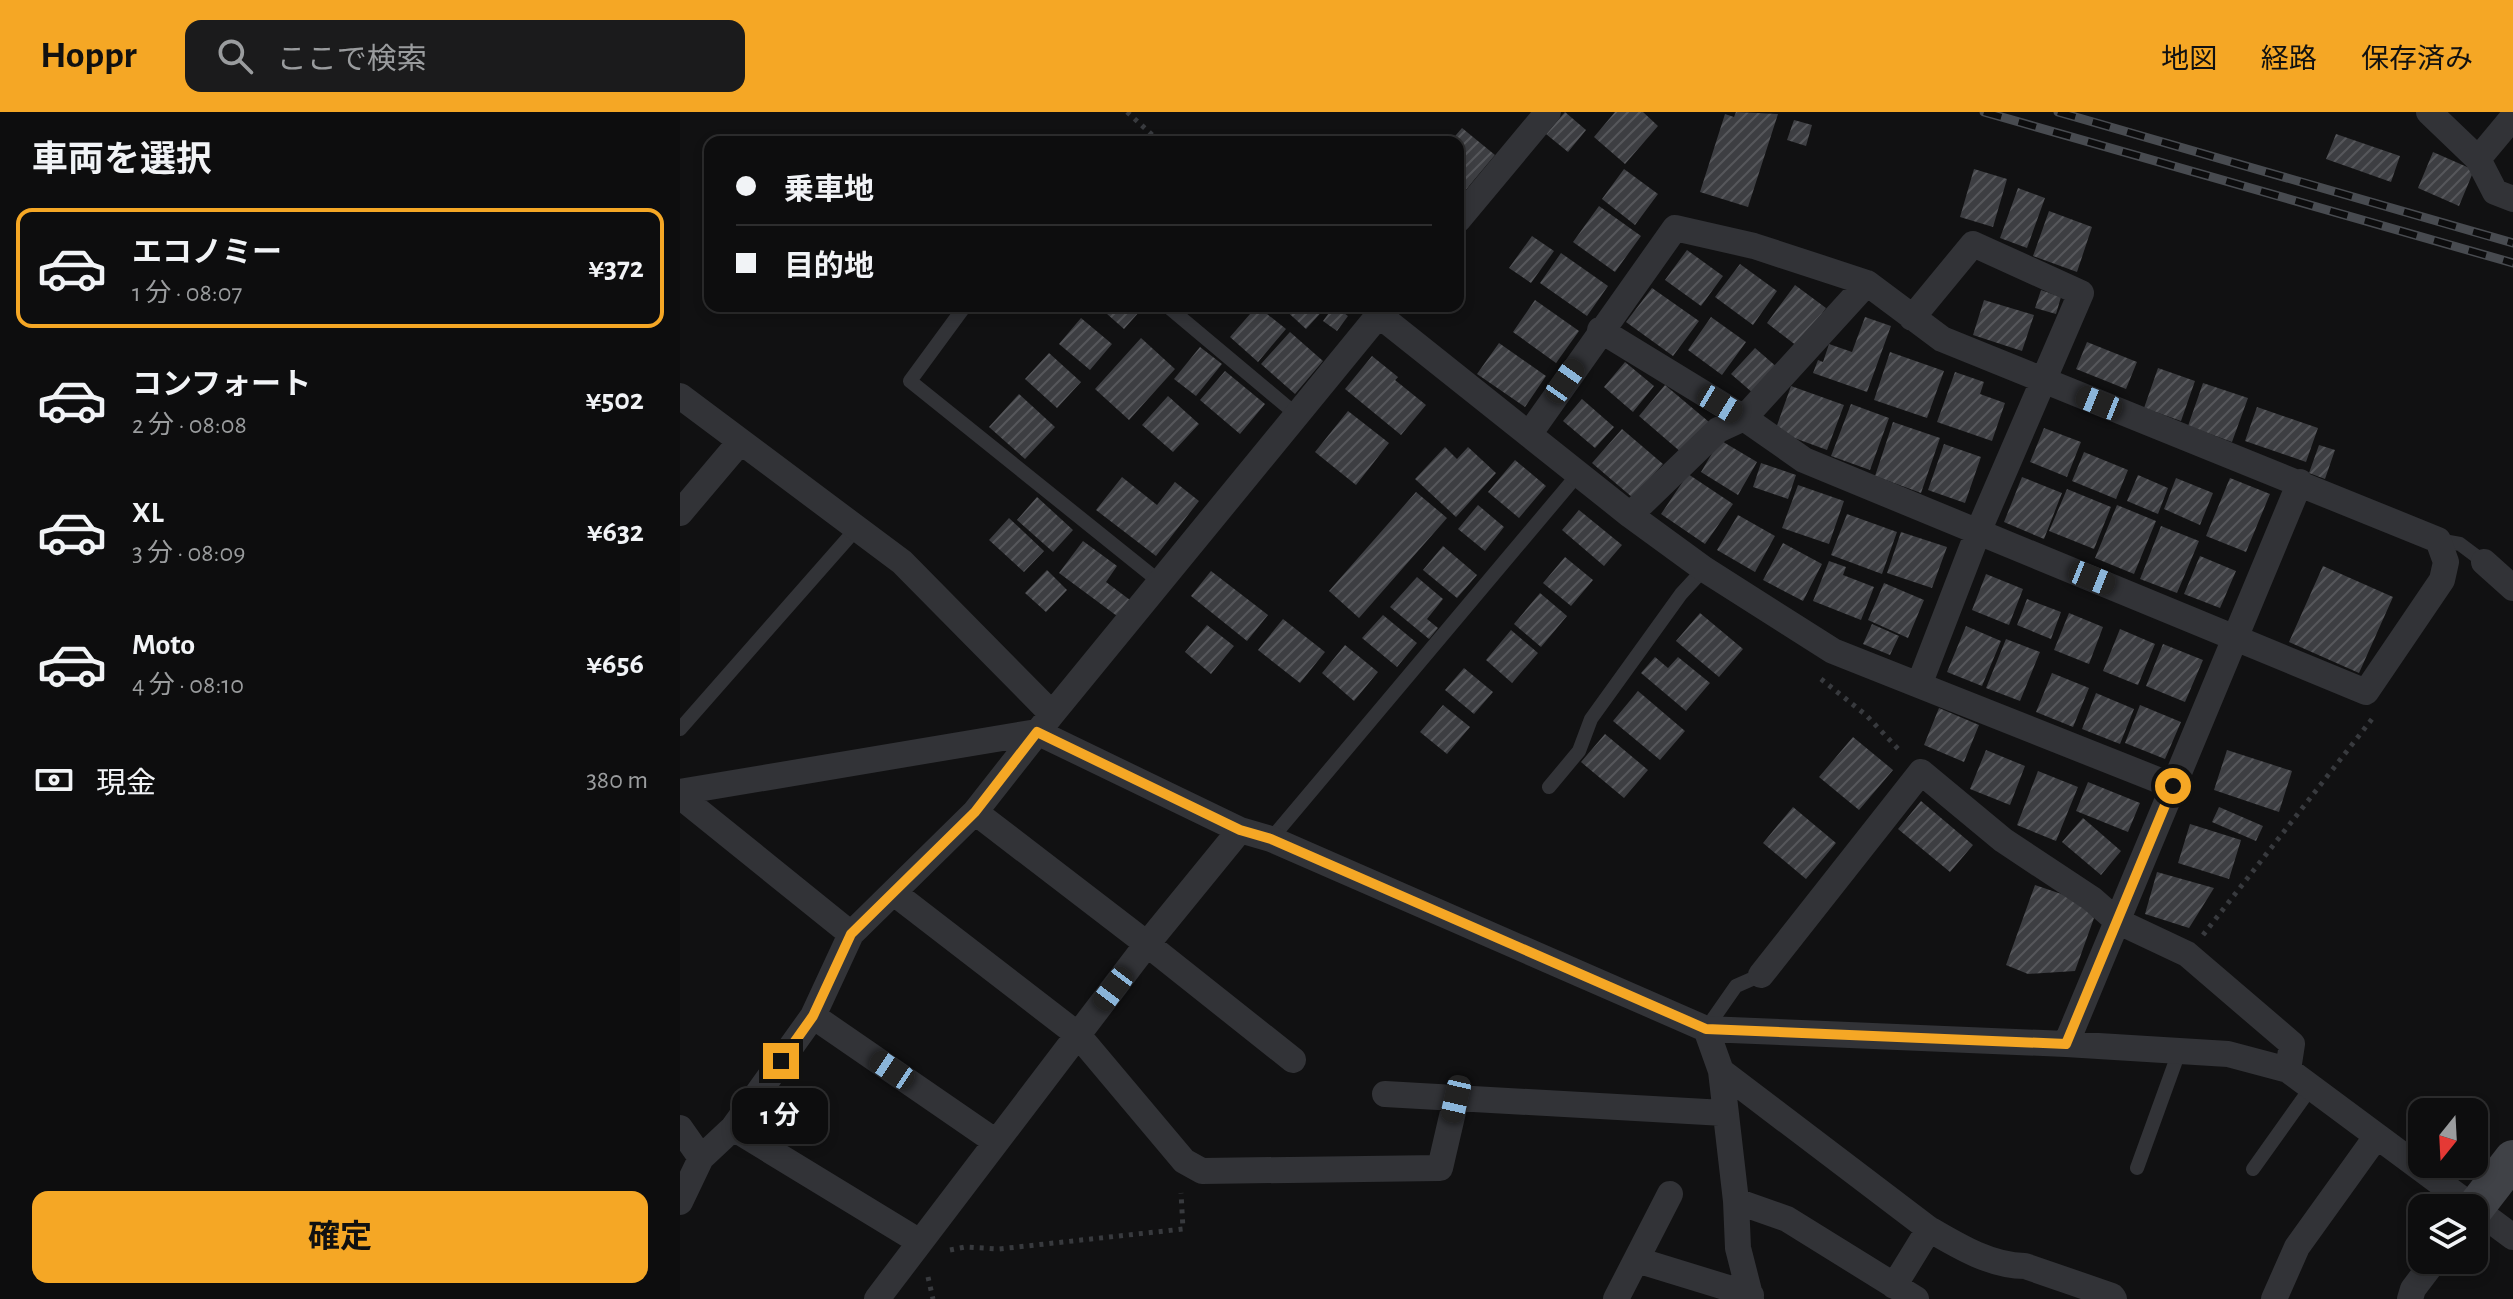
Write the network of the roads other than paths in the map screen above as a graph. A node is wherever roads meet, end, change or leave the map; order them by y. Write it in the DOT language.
graph roads {
  1 [pos="1548,112"];
  2 [pos="2429,112"];
  3 [pos="2513,117"];
  4 [pos="2478,159"];
  5 [pos="2513,199"];
  6 [pos="1464,213"];
  7 [pos="1867,283"];
  8 [pos="961,312"];
  9 [pos="1174,312"];
  10 [pos="1380,312"];
  11 [pos="1384,312"];
  12 [pos="1912,318"];
  13 [pos="1600,330"];
  14 [pos="2042,381"];
  15 [pos="680,396"];
  16 [pos="1297,415"];
  17 [pos="1744,418"];
  18 [pos="1530,433"];
  19 [pos="740,442"];
  20 [pos="1579,473"];
  21 [pos="2300,482"];
  22 [pos="680,513"];
  23 [pos="1630,515"];
  24 [pos="857,528"];
  25 [pos="1978,532"];
  26 [pos="2438,540"];
  27 [pos="2484,562"];
  28 [pos="1704,569"];
  29 [pos="1160,582"];
  30 [pos="2513,588"];
  31 [pos="2235,636"];
  32 [pos="1919,685"];
  33 [pos="1045,723"];
  34 [pos="680,729"];
  35 [pos="2173,786"];
  36 [pos="1549,787"];
  37 [pos="680,794"];
  38 [pos="975,812"];
  39 [pos="1240,830"];
  40 [pos="1271,839"];
  41 [pos="894,893"];
  42 [pos="2117,921"];
  43 [pos="851,934"];
  44 [pos="1147,944"];
  45 [pos="1761,975"];
  46 [pos="813,1016"];
  47 [pos="1706,1029"];
  48 [pos="1078,1035"];
  49 [pos="2066,1044"];
  50 [pos="2179,1052"];
  51 [pos="1293,1060"];
  52 [pos="2288,1070"];
  53 [pos="1721,1071"];
  54 [pos="2310,1089"];
  55 [pos="1385,1094"];
  56 [pos="1456,1099"];
  57 [pos="1724,1113"];
  58 [pos="680,1128"];
  59 [pos="733,1128"];
  60 [pos="2376,1137"];
  61 [pos="996,1142"];
  62 [pos="701,1158"];
  63 [pos="2513,1159"];
  64 [pos="2137,1168"];
  65 [pos="2253,1169"];
  66 [pos="1670,1194"];
  67 [pos="2454,1194"];
  68 [pos="2486,1194"];
  69 [pos="1736,1201"];
  70 [pos="680,1202"];
  71 [pos="2488,1219"];
  72 [pos="1929,1229"];
  73 [pos="2513,1237"];
  74 [pos="920,1242"];
  75 [pos="1637,1260"];
  76 [pos="2424,1274"];
  77 [pos="1905,1292"];
  78 [pos="1751,1297"];
  79 [pos="877,1299"];
  80 [pos="1616,1299"];
  81 [pos="2114,1299"];
  82 [pos="2274,1299"];
  83 [pos="2410,1299"];
  1 -- 6 [label="street"];
  2 -- 4 [label="street"];
  3 -- 4 [label="street"];
  4 -- 5 [label="street"];
  7 -- 12 [label="street"];
  7 -- 13 [label="street"];
  7 -- 17 [label="street"];
  8 -- 29 [label="lane"];
  9 -- 16 [label="lane"];
  10 -- 16 [label="street"];
  11 -- 18 [label="street"];
  12 -- 14 [label="street"];
  12 -- 14 [label="street"];
  13 -- 17 [label="street"];
  13 -- 18 [label="street"];
  14 -- 21 [label="street"];
  14 -- 25 [label="street"];
  15 -- 19 [label="street"];
  16 -- 29 [label="street"];
  17 -- 23 [label="street"];
  17 -- 25 [label="street"];
  18 -- 20 [label="street"];
  19 -- 22 [label="street"];
  19 -- 24 [label="street"];
  20 -- 23 [label="street"];
  20 -- 40 [label="lane"];
  21 -- 26 [label="street"];
  21 -- 31 [label="street"];
  23 -- 28 [label="street"];
  24 -- 33 [label="street"];
  24 -- 34 [label="lane"];
  25 -- 31 [label="street"];
  25 -- 32 [label="street"];
  26 -- 27 [label="lane"];
  26 -- 31 [label="street"];
  27 -- 30 [label="street"];
  28 -- 32 [label="street"];
  28 -- 36 [label="lane"];
  29 -- 33 [label="street"];
  31 -- 35 [label="street"];
  32 -- 35 [label="street"];
  33 -- 37 [label="street"];
  33 -- 38 [label="street"];
  33 -- 39 [label="street"];
  35 -- 42 [label="street"];
  37 -- 43 [label="street"];
  38 -- 41 [label="street"];
  38 -- 44 [label="street"];
  39 -- 40 [label="street"];
  39 -- 44 [label="street"];
  40 -- 47 [label="street"];
  41 -- 43 [label="street"];
  41 -- 48 [label="street"];
  42 -- 45 [label="street"];
  42 -- 49 [label="street"];
  42 -- 52 [label="street"];
  43 -- 46 [label="street"];
  44 -- 48 [label="street"];
  44 -- 51 [label="street"];
  45 -- 47 [label="lane"];
  46 -- 59 [label="street"];
  46 -- 61 [label="street"];
  47 -- 49 [label="street"];
  47 -- 53 [label="street"];
  48 -- 56 [label="street"];
  48 -- 61 [label="street"];
  49 -- 50 [label="street"];
  50 -- 52 [label="street"];
  50 -- 64 [label="lane"];
  52 -- 54 [label="street"];
  53 -- 57 [label="street"];
  53 -- 72 [label="street"];
  54 -- 60 [label="street"];
  54 -- 65 [label="lane"];
  55 -- 56 [label="street"];
  56 -- 57 [label="street"];
  57 -- 69 [label="street"];
  58 -- 62 [label="street"];
  59 -- 62 [label="street"];
  59 -- 74 [label="street"];
  60 -- 67 [label="street"];
  60 -- 82 [label="street"];
  61 -- 74 [label="street"];
  62 -- 70 [label="street"];
  63 -- 68 [label="street"];
  66 -- 75 [label="street"];
  69 -- 77 [label="street"];
  69 -- 78 [label="street"];
  71 -- 73 [label="street"];
  72 -- 77 [label="street"];
  72 -- 81 [label="street"];
  74 -- 79 [label="street"];
  75 -- 78 [label="street"];
  75 -- 80 [label="street"];
  76 -- 83 [label="street"];
}
